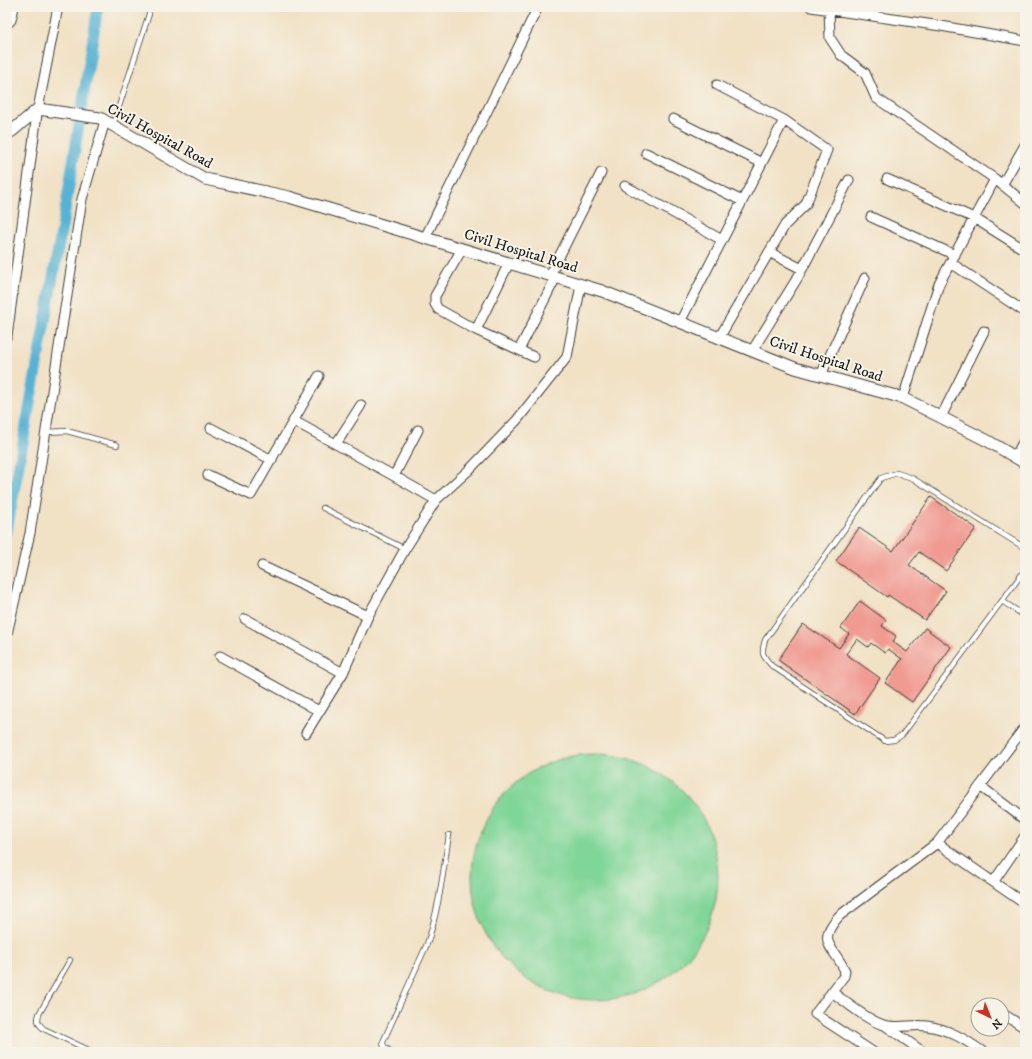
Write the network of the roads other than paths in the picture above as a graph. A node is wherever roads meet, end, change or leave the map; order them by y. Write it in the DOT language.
graph roads {
  1 [pos="14,7"];
  2 [pos="58,7"];
  3 [pos="538,7"];
  4 [pos="811,7"];
  5 [pos="829,9"];
  6 [pos="149,14"];
  7 [pos="7,24"];
  8 [pos="1025,41"];
  9 [pos="717,84"];
  10 [pos="40,109"];
  11 [pos="673,119"];
  12 [pos="784,120"];
  13 [pos="106,121"];
  14 [pos="7,134"];
  15 [pos="1025,145"];
  16 [pos="646,154"];
  17 [pos="762,163"];
  18 [pos="601,173"];
  19 [pos="887,179"];
  20 [pos="850,180"];
  21 [pos="998,182"];
  22 [pos="625,186"];
  23 [pos="742,201"];
  24 [pos="1025,203"];
  25 [pos="871,217"];
  26 [pos="974,218"];
  27 [pos="425,238"];
  28 [pos="722,240"];
  29 [pos="462,249"];
  30 [pos="1025,250"];
  31 [pos="769,252"];
  32 [pos="953,259"];
  33 [pos="510,263"];
  34 [pos="802,269"];
  35 [pos="553,276"];
  36 [pos="865,278"];
  37 [pos="581,285"];
  38 [pos="1025,312"];
  39 [pos="680,322"];
  40 [pos="476,330"];
  41 [pos="984,331"];
  42 [pos="7,336"];
  43 [pos="719,338"];
  44 [pos="519,350"];
  45 [pos="752,351"];
  46 [pos="534,357"];
  47 [pos="821,375"];
  48 [pos="319,376"];
  49 [pos="903,398"];
  50 [pos="361,405"];
  51 [pos="941,417"];
  52 [pos="294,422"];
  53 [pos="211,428"];
  54 [pos="418,430"];
  55 [pos="47,432"];
  56 [pos="1025,439"];
  57 [pos="336,444"];
  58 [pos="117,445"];
  59 [pos="1015,457"];
  60 [pos="272,460"];
  61 [pos="1025,462"];
  62 [pos="208,475"];
  63 [pos="394,476"];
  64 [pos="436,500"];
  65 [pos="323,508"];
  66 [pos="1025,548"];
  67 [pos="405,549"];
  68 [pos="262,566"];
  69 [pos="1025,570"];
  70 [pos="1002,600"];
  71 [pos="368,616"];
  72 [pos="1025,616"];
  73 [pos="245,619"];
  74 [pos="7,634"];
  75 [pos="220,656"];
  76 [pos="343,672"];
  77 [pos="320,711"];
  78 [pos="1025,727"];
  79 [pos="306,733"];
  80 [pos="980,786"];
  81 [pos="1025,820"];
  82 [pos="449,835"];
  83 [pos="1025,836"];
  84 [pos="937,843"];
  85 [pos="994,881"];
  86 [pos="1025,904"];
  87 [pos="70,960"];
  88 [pos="832,992"];
  89 [pos="1010,1018"];
  90 [pos="886,1026"];
  91 [pos="1025,1028"];
  92 [pos="93,1052"];
  93 [pos="392,1052"];
  94 [pos="873,1052"];
  95 [pos="923,1052"];
  96 [pos="983,1052"];
  1 -- 7 [label="street"];
  2 -- 10 [label="street"];
  3 -- 27 [label="street"];
  4 -- 5 [label="street"];
  5 -- 8 [label="street"];
  5 -- 21 [label="street"];
  6 -- 13 [label="lane"];
  9 -- 12 [label="street"];
  10 -- 13 [label="street, Civil Hospital Road"];
  10 -- 14 [label="street"];
  10 -- 42 [label="street"];
  11 -- 17 [label="street"];
  12 -- 17 [label="street"];
  12 -- 31 [label="street"];
  13 -- 27 [label="street, Civil Hospital Road"];
  13 -- 55 [label="street"];
  15 -- 21 [label="street"];
  16 -- 23 [label="street"];
  17 -- 23 [label="street"];
  18 -- 35 [label="street"];
  19 -- 26 [label="street"];
  20 -- 34 [label="street"];
  21 -- 24 [label="street"];
  21 -- 26 [label="street"];
  22 -- 28 [label="street"];
  23 -- 28 [label="street"];
  25 -- 32 [label="street"];
  26 -- 30 [label="street"];
  26 -- 32 [label="street"];
  27 -- 29 [label="street, Civil Hospital Road"];
  28 -- 39 [label="street"];
  29 -- 33 [label="street, Civil Hospital Road"];
  29 -- 40 [label="street"];
  31 -- 34 [label="street"];
  31 -- 43 [label="street"];
  32 -- 38 [label="street"];
  32 -- 49 [label="street"];
  33 -- 35 [label="street, Civil Hospital Road"];
  33 -- 40 [label="street"];
  34 -- 45 [label="street"];
  35 -- 37 [label="street, Civil Hospital Road"];
  35 -- 44 [label="street"];
  36 -- 47 [label="street"];
  37 -- 39 [label="street, Civil Hospital Road"];
  37 -- 64 [label="street"];
  39 -- 43 [label="street, Civil Hospital Road"];
  40 -- 44 [label="street"];
  41 -- 51 [label="street"];
  43 -- 45 [label="street, Civil Hospital Road"];
  44 -- 46 [label="street"];
  45 -- 47 [label="street, Civil Hospital Road"];
  47 -- 49 [label="street, Civil Hospital Road"];
  48 -- 52 [label="street"];
  49 -- 51 [label="street, Civil Hospital Road"];
  50 -- 57 [label="street"];
  51 -- 59 [label="street, Civil Hospital Road"];
  52 -- 57 [label="street"];
  52 -- 60 [label="street"];
  53 -- 60 [label="street"];
  54 -- 63 [label="street"];
  55 -- 58 [label="lane"];
  55 -- 74 [label="street"];
  56 -- 59 [label="street"];
  57 -- 63 [label="street"];
  59 -- 61 [label="street, Civil Hospital Road"];
  60 -- 62 [label="street"];
  63 -- 64 [label="street"];
  64 -- 67 [label="street"];
  65 -- 67 [label="lane"];
  66 -- 70 [label="lane"];
  67 -- 71 [label="street"];
  68 -- 71 [label="street"];
  69 -- 70 [label="lane"];
  70 -- 72 [label="lane"];
  71 -- 76 [label="street"];
  73 -- 76 [label="street"];
  75 -- 77 [label="street"];
  76 -- 77 [label="street"];
  77 -- 79 [label="street"];
  78 -- 80 [label="street"];
  80 -- 81 [label="street"];
  80 -- 84 [label="street"];
  82 -- 93 [label="lane"];
  83 -- 85 [label="street"];
  84 -- 85 [label="street"];
  84 -- 88 [label="street"];
  85 -- 86 [label="street"];
  87 -- 92 [label="lane"];
  88 -- 90 [label="street"];
  88 -- 94 [label="street"];
  89 -- 91 [label="street"];
  90 -- 95 [label="street"];
  90 -- 96 [label="street"];
}
